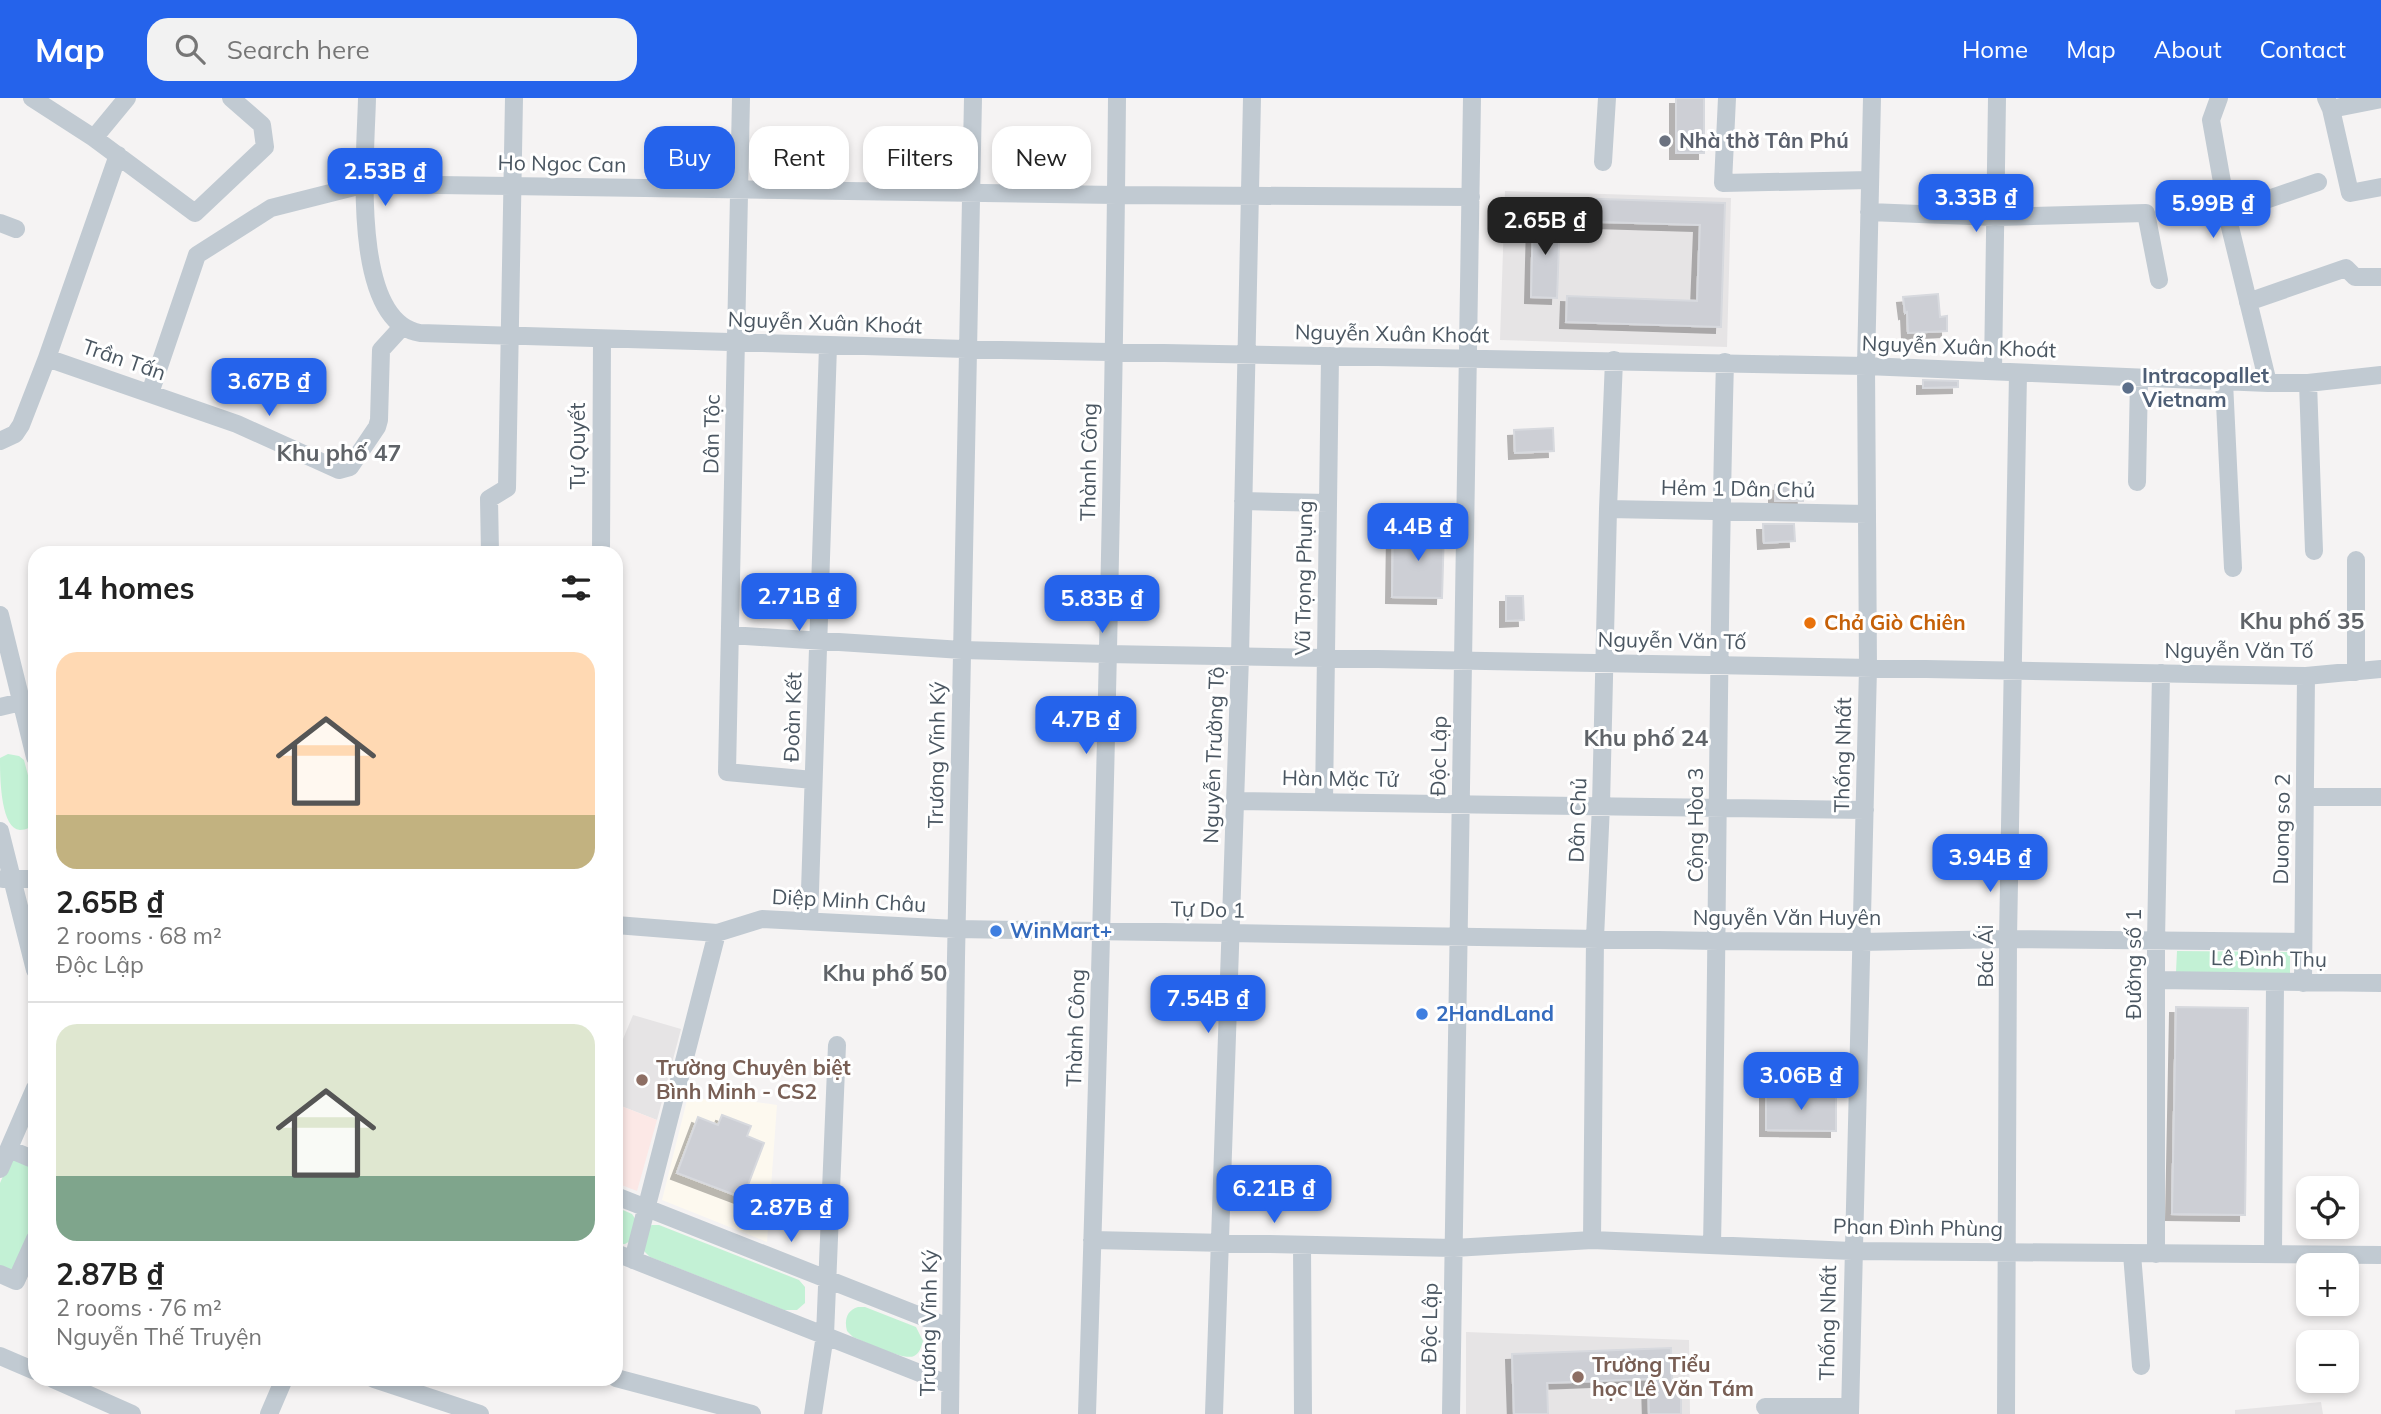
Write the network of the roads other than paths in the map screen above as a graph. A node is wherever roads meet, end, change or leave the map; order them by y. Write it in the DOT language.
graph roads {
  1 [pos="32,98"];
  2 [pos="127,98"];
  3 [pos="231,98"];
  4 [pos="367,98"];
  5 [pos="514,98"];
  6 [pos="741,98"];
  7 [pos="973,98"];
  8 [pos="1117,98"];
  9 [pos="1252,98"];
  10 [pos="1472,98"];
  11 [pos="1607,98"];
  12 [pos="1727,98"];
  13 [pos="1872,98"];
  14 [pos="1997,98"];
  15 [pos="2219,98"];
  16 [pos="2381,99"];
  17 [pos="2328,103"];
  18 [pos="94,138"];
  19 [pos="118,155"];
  20 [pos="1603,162"];
  21 [pos="1870,180"];
  22 [pos="2318,182"];
  23 [pos="366,184"];
  24 [pos="513,186"];
  25 [pos="2381,187"];
  26 [pos="740,189"];
  27 [pos="971,192"];
  28 [pos="1116,195"];
  29 [pos="1250,196"];
  30 [pos="1471,197"];
  31 [pos="1870,212"];
  32 [pos="2228,214"];
  33 [pos="1995,217"];
  34 [pos="2381,277"];
  35 [pos="2159,280"];
  36 [pos="2248,302"];
  37 [pos="402,327"];
  38 [pos="511,336"];
  39 [pos="601,338"];
  40 [pos="736,343"];
  41 [pos="828,346"];
  42 [pos="968,350"];
  43 [pos="1114,352"];
  44 [pos="1246,354"];
  45 [pos="1330,356"];
  46 [pos="47,358"];
  47 [pos="1468,358"];
  48 [pos="1614,360"];
  49 [pos="1725,362"];
  50 [pos="1866,366"];
  51 [pos="1993,372"];
  52 [pos="2018,373"];
  53 [pos="2381,375"];
  54 [pos="2139,378"];
  55 [pos="2224,382"];
  56 [pos="2268,383"];
  57 [pos="2308,383"];
  58 [pos="150,393"];
  59 [pos="0,441"];
  60 [pos="2137,482"];
  61 [pos="1243,501"];
  62 [pos="1328,503"];
  63 [pos="1608,509"];
  64 [pos="1721,511"];
  65 [pos="1867,514"];
  66 [pos="490,546"];
  67 [pos="600,546"];
  68 [pos="2314,551"];
  69 [pos="2356,560"];
  70 [pos="2233,568"];
  71 [pos="0,615"];
  72 [pos="730,635"];
  73 [pos="818,641"];
  74 [pos="962,650"];
  75 [pos="1107,654"];
  76 [pos="1240,657"];
  77 [pos="1326,659"];
  78 [pos="1463,660"];
  79 [pos="1605,663"];
  80 [pos="1720,665"];
  81 [pos="1868,668"];
  82 [pos="2381,669"];
  83 [pos="2014,671"];
  84 [pos="2356,671"];
  85 [pos="2161,673"];
  86 [pos="2306,676"];
  87 [pos="21,702"];
  88 [pos="0,707"];
  89 [pos="28,722"];
  90 [pos="813,780"];
  91 [pos="2305,797"];
  92 [pos="2381,797"];
  93 [pos="1235,801"];
  94 [pos="1324,802"];
  95 [pos="1461,803"];
  96 [pos="1601,805"];
  97 [pos="1718,807"];
  98 [pos="1864,810"];
  99 [pos="0,831"];
  100 [pos="6,879"];
  101 [pos="28,879"];
  102 [pos="809,921"];
  103 [pos="623,926"];
  104 [pos="956,929"];
  105 [pos="1102,932"];
  106 [pos="717,933"];
  107 [pos="1230,933"];
  108 [pos="1459,937"];
  109 [pos="1595,938"];
  110 [pos="2008,939"];
  111 [pos="1718,941"];
  112 [pos="2157,941"];
  113 [pos="1861,942"];
  114 [pos="2303,942"];
  115 [pos="28,948"];
  116 [pos="2157,981"];
  117 [pos="2275,982"];
  118 [pos="2302,982"];
  119 [pos="2381,984"];
  120 [pos="837,1045"];
  121 [pos="28,1104"];
  122 [pos="9,1149"];
  123 [pos="28,1157"];
  124 [pos="0,1169"];
  125 [pos="623,1199"];
  126 [pos="645,1208"];
  127 [pos="1092,1240"];
  128 [pos="1592,1240"];
  129 [pos="1220,1243"];
  130 [pos="1302,1244"];
  131 [pos="1712,1245"];
  132 [pos="1454,1248"];
  133 [pos="1852,1251"];
  134 [pos="2008,1252"];
  135 [pos="28,1254"];
  136 [pos="2132,1254"];
  137 [pos="2156,1254"];
  138 [pos="2273,1254"];
  139 [pos="2381,1255"];
  140 [pos="624,1256"];
  141 [pos="0,1274"];
  142 [pos="827,1279"];
  143 [pos="951,1328"];
  144 [pos="825,1335"];
  145 [pos="0,1356"];
  146 [pos="2141,1366"];
  147 [pos="28,1368"];
  148 [pos="623,1380"];
  149 [pos="950,1385"];
  150 [pos="65,1386"];
  151 [pos="281,1386"];
  152 [pos="395,1386"];
  153 [pos="1765,1407"];
  154 [pos="105,1409"];
  155 [pos="1850,1411"];
  156 [pos="132,1414"];
  157 [pos="269,1414"];
  158 [pos="480,1414"];
  159 [pos="750,1414"];
  160 [pos="813,1414"];
  161 [pos="950,1414"];
  162 [pos="1087,1414"];
  163 [pos="1214,1414"];
  164 [pos="1303,1414"];
  165 [pos="1451,1414"];
  166 [pos="2006,1414"];
  1 -- 18 [label="street"];
  2 -- 18 [label="street"];
  3 -- 19 [label="street"];
  4 -- 23 [label="street"];
  5 -- 24 [label="street"];
  6 -- 26 [label="street, Dân Tộc"];
  7 -- 27 [label="street, Trương Vĩnh Ký"];
  8 -- 28 [label="street, Thành Công"];
  9 -- 29 [label="street, Nguyễn Trường Tộ"];
  10 -- 30 [label="street, Độc Lập"];
  11 -- 20 [label="street"];
  12 -- 21 [label="street"];
  13 -- 21 [label="street, Thống Nhất"];
  14 -- 33 [label="street"];
  15 -- 32 [label="street"];
  16 -- 17 [label="street"];
  17 -- 25 [label="street"];
  18 -- 19 [label="street"];
  19 -- 46 [label="street, Trần Tấn"];
  21 -- 31 [label="street, Thống Nhất"];
  22 -- 32 [label="street"];
  23 -- 24 [label="street, Ho Ngoc Can"];
  23 -- 37 [label="street"];
  23 -- 58 [label="street, Ho Ngoc Can"];
  24 -- 26 [label="street, Ho Ngoc Can"];
  24 -- 38 [label="street"];
  26 -- 27 [label="street, Ho Ngoc Can"];
  26 -- 40 [label="street, Dân Tộc"];
  27 -- 28 [label="street, Ho Ngoc Can"];
  27 -- 42 [label="street, Trương Vĩnh Ký"];
  28 -- 29 [label="street, Ho Ngoc Can"];
  28 -- 43 [label="street, Thành Công"];
  29 -- 30 [label="street, Ho Ngoc Can"];
  29 -- 44 [label="street, Nguyễn Trường Tộ"];
  30 -- 47 [label="street, Độc Lập"];
  31 -- 33 [label="street"];
  31 -- 50 [label="street, Thống Nhất"];
  32 -- 36 [label="street"];
  33 -- 35 [label="street"];
  33 -- 51 [label="street"];
  34 -- 36 [label="street"];
  36 -- 56 [label="street"];
  37 -- 38 [label="street, Nguyễn Xuân Khoát"];
  37 -- 58 [label="street, Trần Tấn"];
  38 -- 39 [label="street, Nguyễn Xuân Khoát"];
  38 -- 66 [label="street"];
  39 -- 40 [label="street, Nguyễn Xuân Khoát"];
  39 -- 67 [label="street, Tự Quyết"];
  40 -- 41 [label="street, Nguyễn Xuân Khoát"];
  40 -- 72 [label="street, Dân Tộc"];
  41 -- 42 [label="street, Nguyễn Xuân Khoát"];
  41 -- 73 [label="street, Đoàn Kết"];
  42 -- 43 [label="street, Nguyễn Xuân Khoát"];
  42 -- 74 [label="street, Trương Vĩnh Ký"];
  43 -- 44 [label="street, Nguyễn Xuân Khoát"];
  43 -- 75 [label="street, Thành Công"];
  44 -- 45 [label="street, Nguyễn Xuân Khoát"];
  44 -- 61 [label="street, Nguyễn Trường Tộ"];
  45 -- 47 [label="street, Nguyễn Xuân Khoát"];
  45 -- 62 [label="street, Vũ Trọng Phụng"];
  46 -- 58 [label="street, Trần Tấn"];
  46 -- 59 [label="street, Trần Tấn"];
  47 -- 48 [label="street, Nguyễn Xuân Khoát"];
  47 -- 78 [label="street, Độc Lập"];
  48 -- 49 [label="street, Nguyễn Xuân Khoát"];
  48 -- 63 [label="street, Dân Chủ"];
  49 -- 50 [label="street, Nguyễn Xuân Khoát"];
  49 -- 64 [label="street, Cộng Hòa 3"];
  50 -- 51 [label="street, Nguyễn Xuân Khoát"];
  50 -- 65 [label="street, Thống Nhất"];
  51 -- 52 [label="street, Nguyễn Xuân Khoát"];
  52 -- 54 [label="street, Nguyễn Xuân Khoát"];
  52 -- 83 [label="street, Bác Ái"];
  53 -- 57 [label="street, Nguyễn Xuân Khoát"];
  54 -- 55 [label="street, Nguyễn Xuân Khoát"];
  54 -- 60 [label="street"];
  55 -- 56 [label="street, Nguyễn Xuân Khoát"];
  55 -- 70 [label="street"];
  56 -- 57 [label="street, Nguyễn Xuân Khoát"];
  57 -- 68 [label="street"];
  61 -- 62 [label="street"];
  61 -- 76 [label="street, Nguyễn Trường Tộ"];
  62 -- 77 [label="street, Vũ Trọng Phụng"];
  63 -- 64 [label="street, Hẻm 1 Dân Chủ"];
  63 -- 79 [label="street, Dân Chủ"];
  64 -- 65 [label="street, Hẻm 1 Dân Chủ"];
  64 -- 80 [label="street, Cộng Hòa 3"];
  65 -- 81 [label="street, Thống Nhất"];
  69 -- 84 [label="street"];
  71 -- 87 [label="street"];
  72 -- 73 [label="street, Nguyễn Văn Tố"];
  72 -- 90 [label="street, Dân Tộc"];
  73 -- 74 [label="street, Nguyễn Văn Tố"];
  73 -- 90 [label="street, Đoàn Kết"];
  74 -- 75 [label="street, Nguyễn Văn Tố"];
  74 -- 104 [label="street, Trương Vĩnh Ký"];
  75 -- 76 [label="street, Nguyễn Văn Tố"];
  75 -- 105 [label="street, Thành Công"];
  76 -- 77 [label="street, Nguyễn Văn Tố"];
  76 -- 93 [label="street, Nguyễn Trường Tộ"];
  77 -- 78 [label="street, Nguyễn Văn Tố"];
  77 -- 94 [label="street, Vũ Trọng Phụng"];
  78 -- 79 [label="street, Nguyễn Văn Tố"];
  78 -- 95 [label="street, Độc Lập"];
  79 -- 80 [label="street, Nguyễn Văn Tố"];
  79 -- 96 [label="street, Dân Chủ"];
  80 -- 81 [label="street, Nguyễn Văn Tố"];
  80 -- 97 [label="street, Cộng Hòa 3"];
  81 -- 83 [label="street, Nguyễn Văn Tố"];
  81 -- 98 [label="street, Thống Nhất"];
  82 -- 84 [label="street, Nguyễn Văn Tố"];
  83 -- 85 [label="street, Nguyễn Văn Tố"];
  83 -- 110 [label="street, Bác Ái"];
  84 -- 86 [label="street, Nguyễn Văn Tố"];
  85 -- 86 [label="street, Nguyễn Văn Tố"];
  85 -- 112 [label="street, Đường số 1"];
  86 -- 91 [label="street, Duong so 2"];
  87 -- 88 [label="street"];
  87 -- 89 [label="street"];
  90 -- 102 [label="street, Đoàn Kết"];
  91 -- 92 [label="street"];
  91 -- 114 [label="street, Duong so 2"];
  93 -- 94 [label="street, Hàn Mặc Tử"];
  93 -- 107 [label="street, Nguyễn Trường Tộ"];
  94 -- 95 [label="street, Hàn Mặc Tử"];
  95 -- 96 [label="street, Hàn Mặc Tử"];
  95 -- 108 [label="street, Độc Lập"];
  96 -- 97 [label="street, Hàn Mặc Tử"];
  96 -- 109 [label="street, Dân Chủ"];
  97 -- 98 [label="street, Hàn Mặc Tử"];
  97 -- 111 [label="street, Cộng Hòa 3"];
  98 -- 113 [label="street, Thống Nhất"];
  99 -- 100 [label="street"];
  100 -- 101 [label="street"];
  100 -- 115 [label="street"];
  102 -- 104 [label="street, Diệp Minh Châu"];
  102 -- 106 [label="street, Diệp Minh Châu"];
  103 -- 106 [label="street, Diệp Minh Châu"];
  104 -- 105 [label="street, Tự Do 1"];
  104 -- 143 [label="street, Trương Vĩnh Ký"];
  105 -- 107 [label="street, Tự Do 1"];
  105 -- 127 [label="street, Thành Công"];
  106 -- 126 [label="street"];
  107 -- 108 [label="street, Tự Do 1"];
  107 -- 129 [label="street, Nguyễn Trường Tộ"];
  108 -- 109 [label="street, Nguyễn Văn Huyên"];
  108 -- 132 [label="street, Độc Lập"];
  109 -- 111 [label="street, Nguyễn Văn Huyên"];
  109 -- 128 [label="street, Dân Chủ"];
  110 -- 112 [label="street, Nguyễn Văn Huyên"];
  110 -- 113 [label="street, Nguyễn Văn Huyên"];
  110 -- 134 [label="street, Bác Ái"];
  111 -- 113 [label="street, Nguyễn Văn Huyên"];
  111 -- 131 [label="street, Cộng Hòa 3"];
  112 -- 114 [label="street, Nguyễn Văn Huyên"];
  112 -- 116 [label="street, Đường số 1"];
  113 -- 133 [label="street, Thống Nhất"];
  114 -- 118 [label="street, Duong so 2"];
  116 -- 117 [label="street, Lê Đình Thụ"];
  116 -- 137 [label="street, Đường số 1"];
  117 -- 118 [label="street, Lê Đình Thụ"];
  117 -- 138 [label="street"];
  118 -- 119 [label="street, Lê Đình Thụ"];
  120 -- 142 [label="street"];
  121 -- 122 [label="street"];
  122 -- 123 [label="street"];
  122 -- 124 [label="street"];
  125 -- 126 [label="street"];
  126 -- 140 [label="street"];
  126 -- 142 [label="street"];
  127 -- 129 [label="street, Phan Đình Phùng"];
  127 -- 162 [label="street, Thành Công"];
  128 -- 131 [label="street, Phan Đình Phùng"];
  128 -- 132 [label="street, Phan Đình Phùng"];
  129 -- 130 [label="street, Phan Đình Phùng"];
  129 -- 163 [label="street, Nguyễn Trường Tộ"];
  130 -- 132 [label="street, Phan Đình Phùng"];
  130 -- 164 [label="street"];
  131 -- 133 [label="street, Phan Đình Phùng"];
  132 -- 165 [label="street, Độc Lập"];
  133 -- 134 [label="street, Phan Đình Phùng"];
  133 -- 155 [label="street, Thống Nhất"];
  134 -- 136 [label="street, Phan Đình Phùng"];
  134 -- 166 [label="street, Bác Ái"];
  135 -- 141 [label="street"];
  136 -- 137 [label="street, Phan Đình Phùng"];
  136 -- 146 [label="street"];
  137 -- 138 [label="street, Phan Đình Phùng"];
  138 -- 139 [label="street, Phan Đình Phùng"];
  140 -- 144 [label="street"];
  142 -- 143 [label="street"];
  142 -- 144 [label="street"];
  143 -- 149 [label="street, Trương Vĩnh Ký"];
  144 -- 149 [label="street"];
  144 -- 160 [label="street"];
  145 -- 147 [label="street"];
  148 -- 159 [label="street"];
  149 -- 161 [label="street, Trương Vĩnh Ký"];
  150 -- 154 [label="street"];
  151 -- 157 [label="street"];
  152 -- 158 [label="street"];
  153 -- 155 [label="street"];
  154 -- 156 [label="street"];
}
